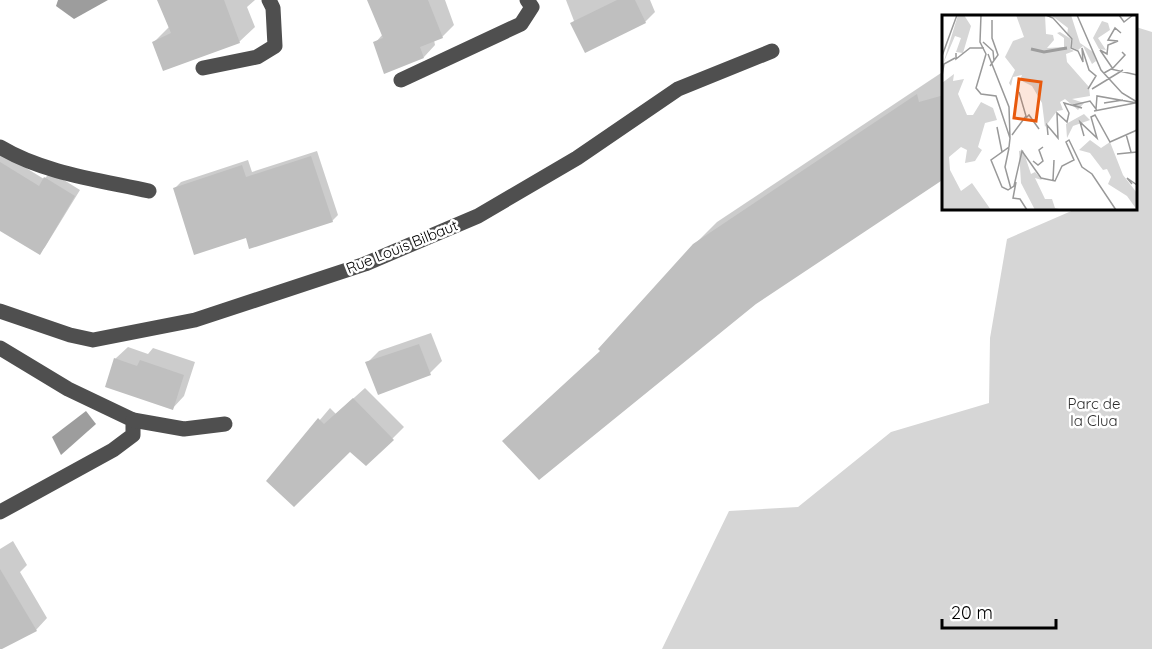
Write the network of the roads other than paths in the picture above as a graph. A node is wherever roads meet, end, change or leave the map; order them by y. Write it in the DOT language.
graph roads {
  1 [pos="269,0"];
  2 [pos="527,0"];
  3 [pos="772,51"];
  4 [pos="203,68"];
  5 [pos="401,80"];
  6 [pos="0,147"];
  7 [pos="149,191"];
  8 [pos="0,311"];
  9 [pos="0,348"];
  10 [pos="133,420"];
  11 [pos="225,424"];
  12 [pos="0,512"];
  1 -- 4 [label="street"];
  2 -- 5 [label="street"];
  3 -- 8 [label="street, Rue Louis Bilbaut"];
  6 -- 7 [label="street"];
  9 -- 10 [label="street"];
  10 -- 11 [label="street"];
  10 -- 12 [label="street"];
}
